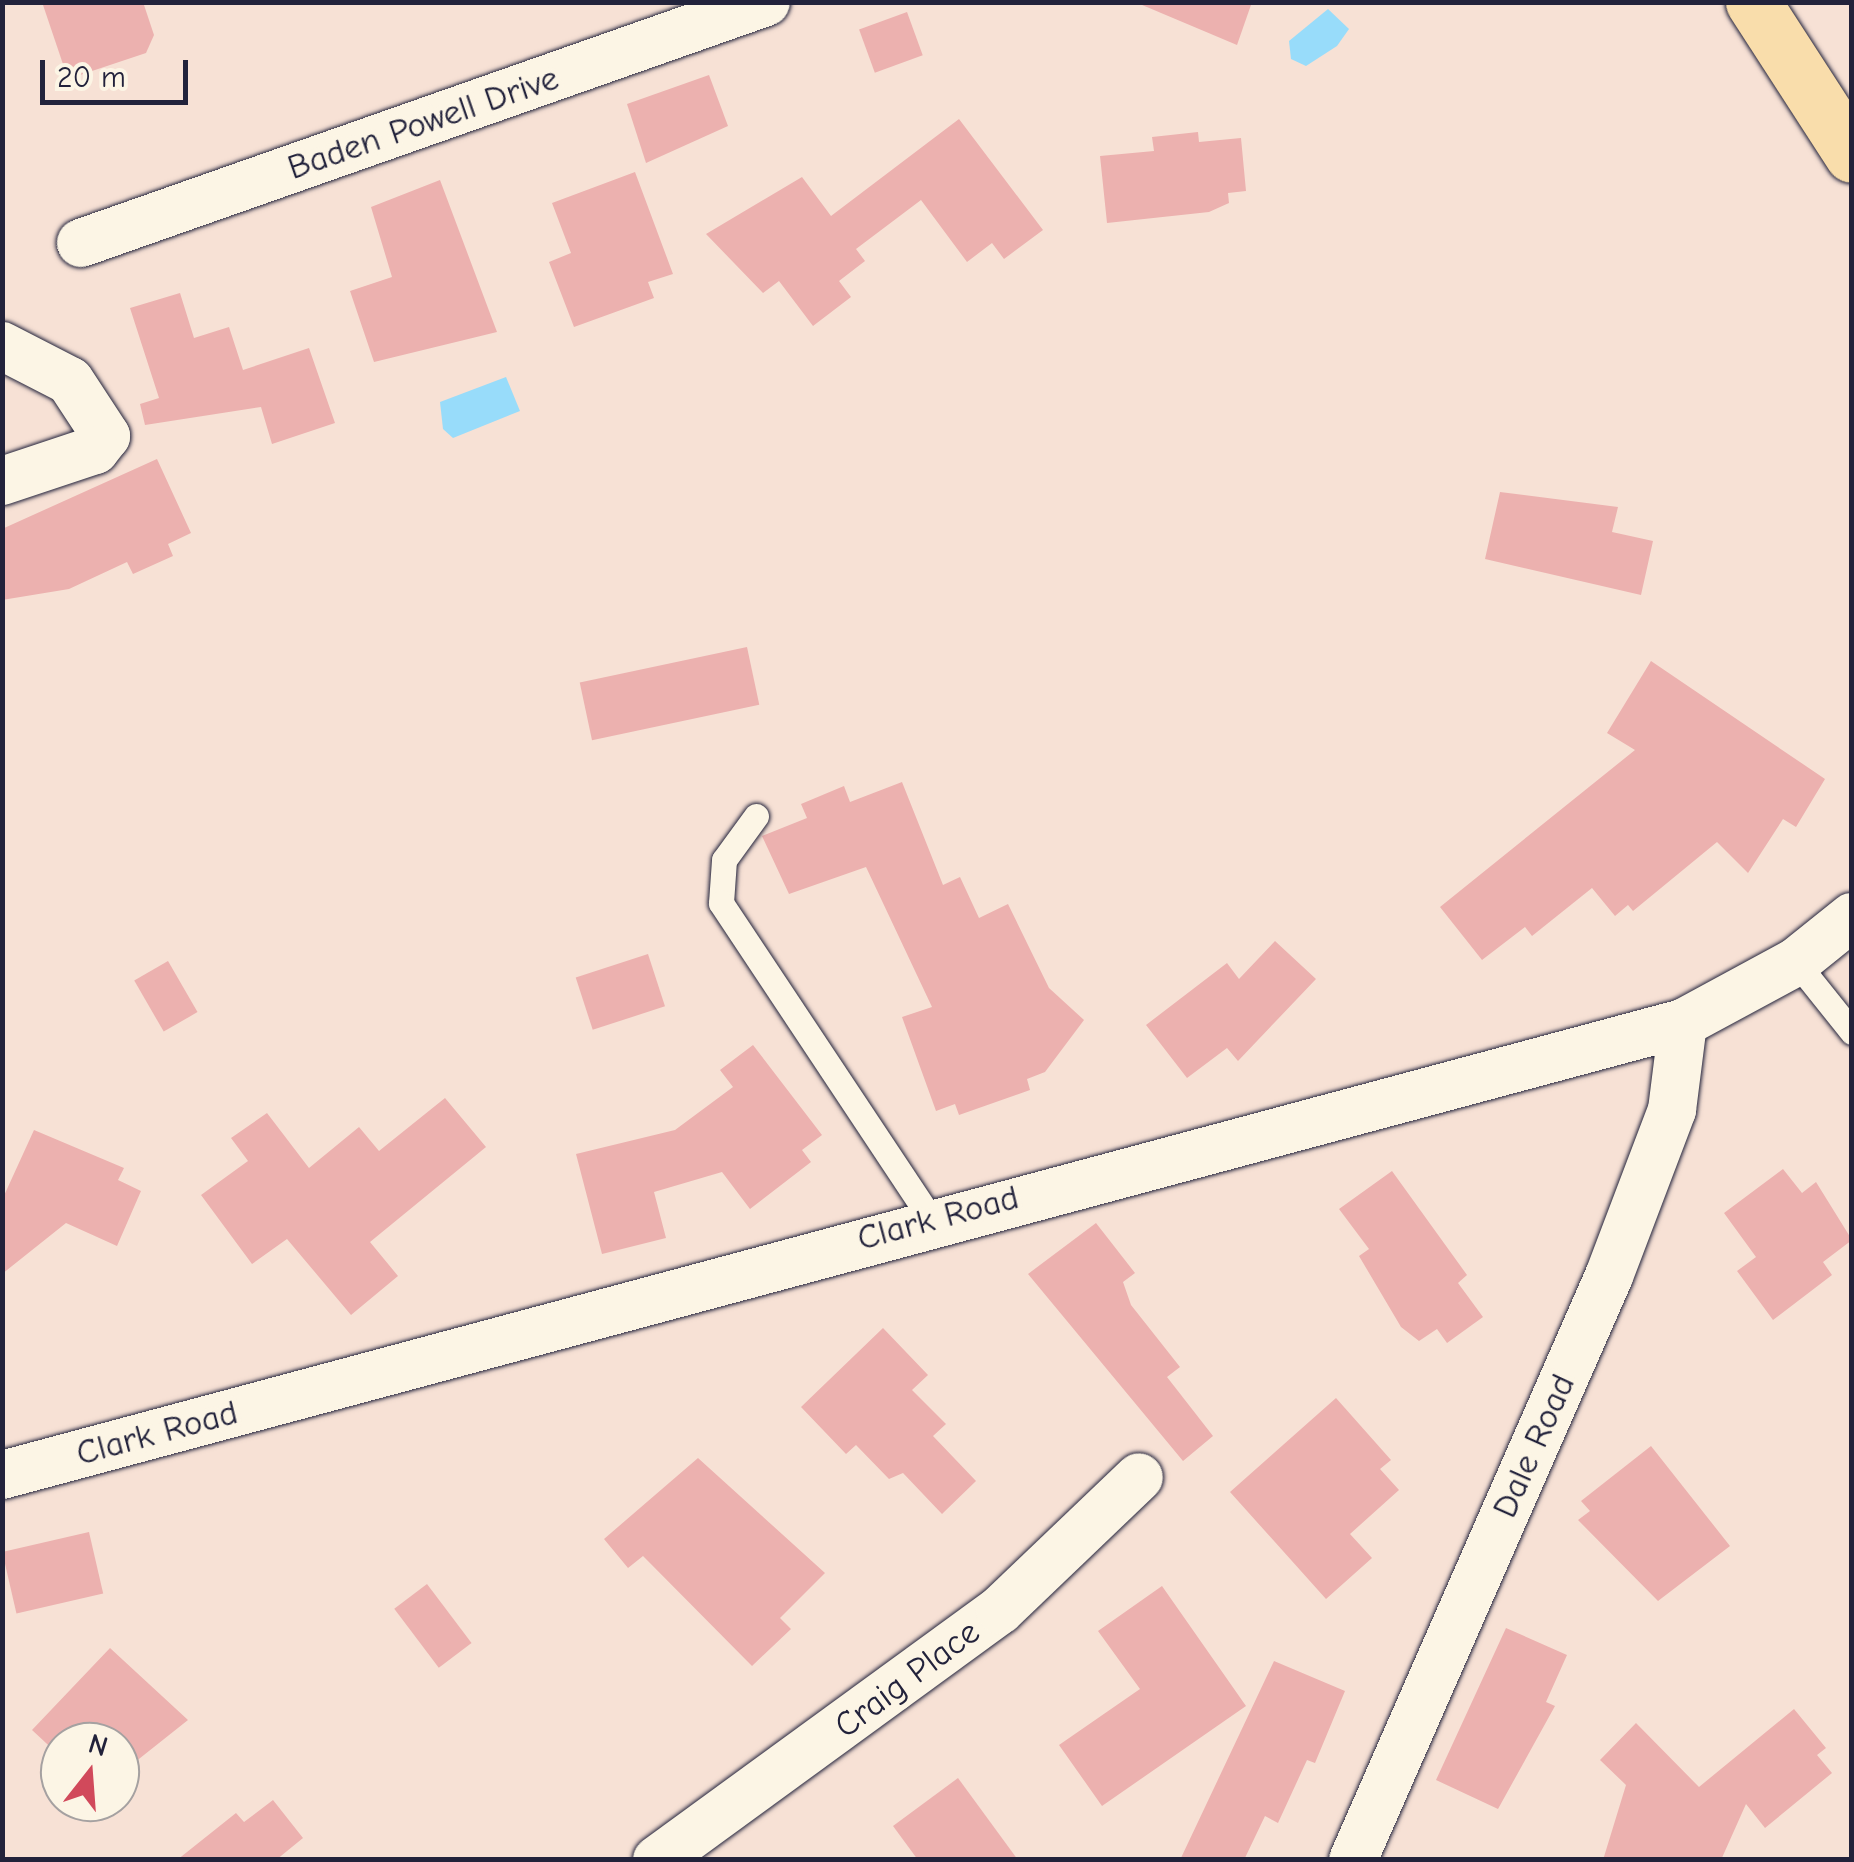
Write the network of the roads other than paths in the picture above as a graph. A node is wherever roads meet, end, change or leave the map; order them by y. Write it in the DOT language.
graph roads {
  1 [pos="766,2"];
  2 [pos="1753,2"];
  3 [pos="1852,155"];
  4 [pos="81,243"];
  5 [pos="2,346"];
  6 [pos="2,481"];
  7 [pos="756,816"];
  8 [pos="1852,918"];
  9 [pos="1796,962"];
  10 [pos="1683,1023"];
  11 [pos="1852,1032"];
  12 [pos="932,1220"];
  13 [pos="2,1475"];
  14 [pos="1139,1477"];
  15 [pos="657,1860"];
  16 [pos="1353,1860"];
  1 -- 4 [label="street, Baden Powell Drive"];
  2 -- 3 [label="highway"];
  5 -- 6 [label="street"];
  7 -- 12 [label="lane"];
  8 -- 9 [label="street, Clark Road"];
  9 -- 10 [label="street, Clark Road"];
  9 -- 11 [label="lane"];
  10 -- 12 [label="street, Clark Road"];
  10 -- 16 [label="street, Dale Road"];
  12 -- 13 [label="street, Clark Road"];
  14 -- 15 [label="street, Craig Place"];
}
